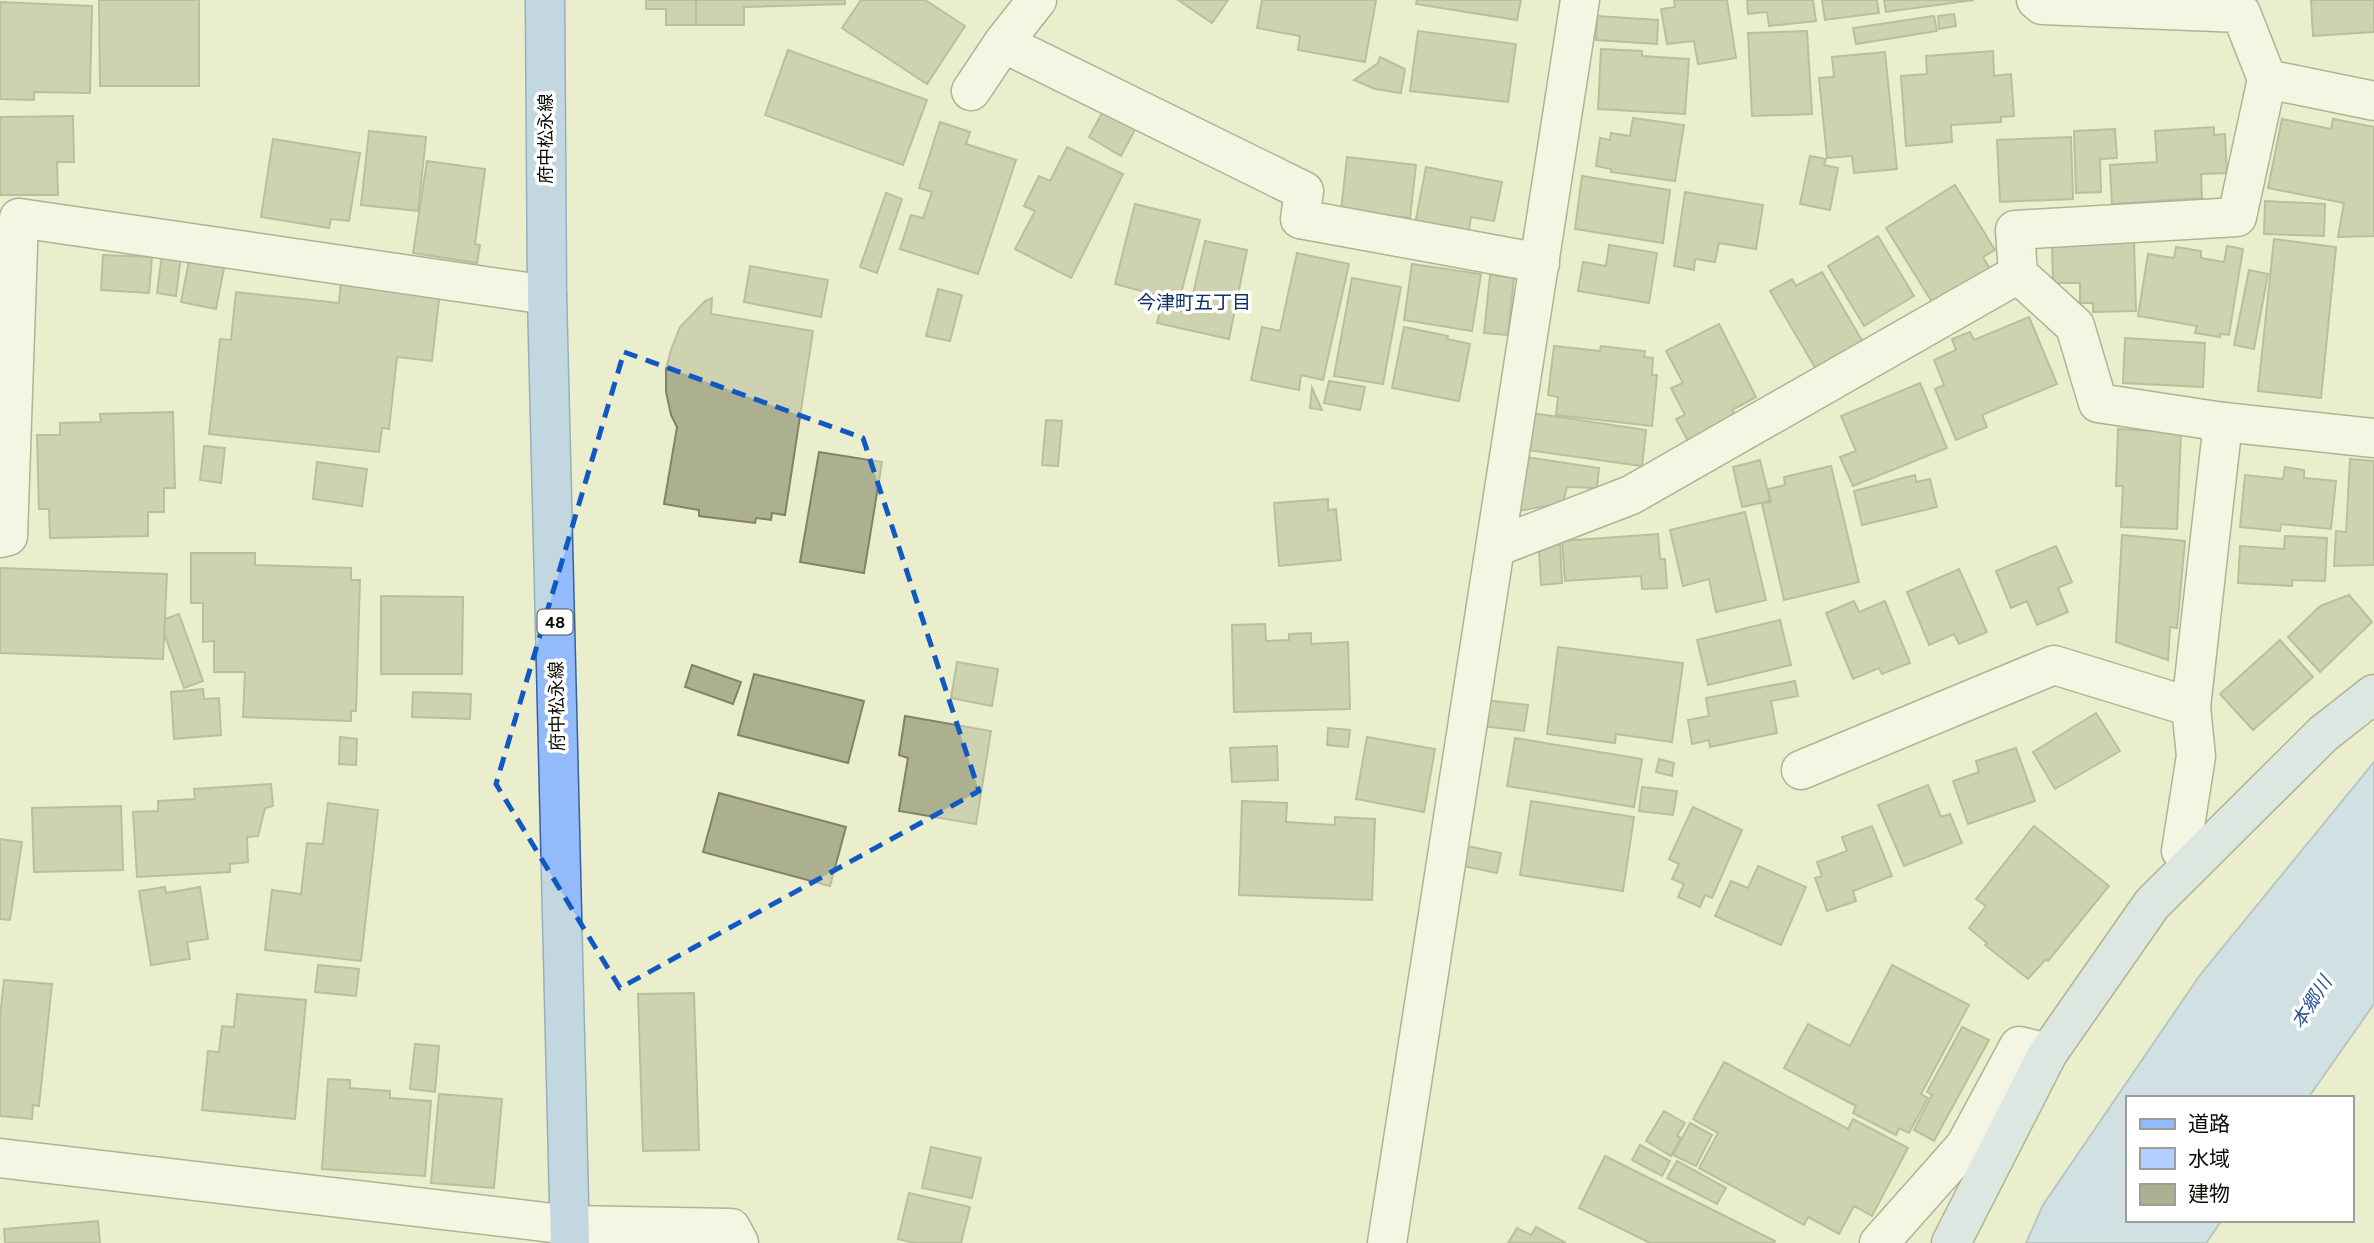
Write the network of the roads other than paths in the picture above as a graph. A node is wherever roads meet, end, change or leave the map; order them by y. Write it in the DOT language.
graph roads {
  1 [pos="545,0"];
  2 [pos="1037,0"];
  3 [pos="1580,0"];
  4 [pos="2036,0"];
  5 [pos="1003,43"];
  6 [pos="2267,79"];
  7 [pos="971,91"];
  8 [pos="2374,101"];
  9 [pos="1540,263"];
  10 [pos="2018,274"];
  11 [pos="547,295"];
  12 [pos="2222,422"];
  13 [pos="2374,438"];
  14 [pos="0,538"];
  15 [pos="1496,547"];
  16 [pos="2374,695"];
  17 [pos="2191,707"];
  18 [pos="1801,771"];
  19 [pos="2196,860"];
  20 [pos="2048,1053"];
  21 [pos="0,1158"];
  22 [pos="570,1234"];
  23 [pos="739,1243"];
  24 [pos="1387,1243"];
  25 [pos="1879,1243"];
  26 [pos="1951,1243"];
  1 -- 11 [label="main road, 府中松永線 / 48"];
  2 -- 5 [label="street"];
  3 -- 9 [label="street"];
  4 -- 6 [label="street"];
  5 -- 7 [label="street"];
  5 -- 9 [label="street"];
  6 -- 8 [label="street"];
  6 -- 10 [label="street"];
  9 -- 15 [label="street"];
  10 -- 12 [label="street"];
  10 -- 15 [label="street"];
  11 -- 14 [label="street"];
  11 -- 22 [label="main road, 府中松永線 / 48"];
  12 -- 13 [label="street"];
  12 -- 17 [label="street"];
  15 -- 24 [label="street"];
  16 -- 19 [label="street"];
  17 -- 18 [label="street"];
  17 -- 19 [label="street"];
  19 -- 20 [label="street"];
  20 -- 25 [label="street"];
  20 -- 26 [label="street"];
  21 -- 22 [label="street"];
  22 -- 23 [label="street"];
}
